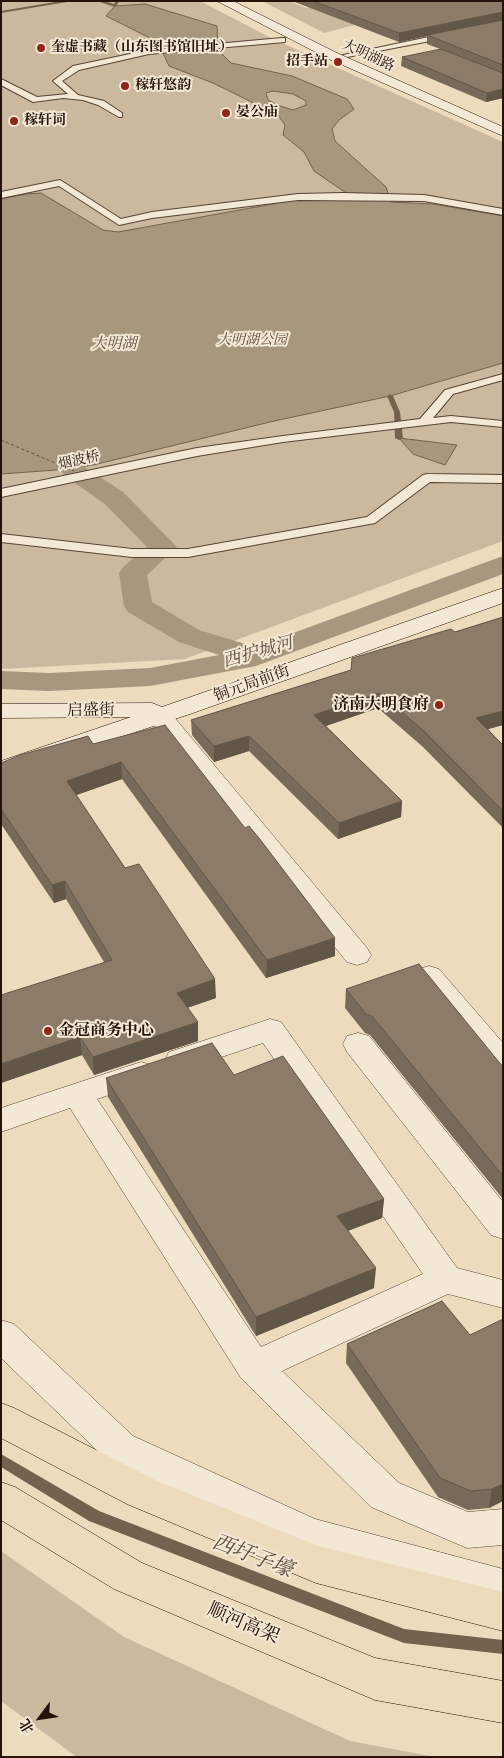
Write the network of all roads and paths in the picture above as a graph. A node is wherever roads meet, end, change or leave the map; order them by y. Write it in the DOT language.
graph roads {
  1 [pos="222,1"];
  2 [pos="235,1"];
  3 [pos="459,33"];
  4 [pos="282,40"];
  5 [pos="412,42"];
  6 [pos="430,50"];
  7 [pos="347,55"];
  8 [pos="1,81"];
  9 [pos="77,98"];
  10 [pos="119,115"];
  11 [pos="503,125"];
  12 [pos="503,132"];
  13 [pos="1,195"];
  14 [pos="503,212"];
  15 [pos="503,377"];
  16 [pos="418,423"];
  17 [pos="503,424"];
  18 [pos="119,468"];
  19 [pos="503,479"];
  20 [pos="46,483"];
  21 [pos="1,493"];
  22 [pos="1,538"];
  23 [pos="503,595"];
  24 [pos="1,711"];
  25 [pos="171,712"];
  26 [pos="1,771"];
  27 [pos="357,955"];
  28 [pos="429,976"];
  29 [pos="358,1044"];
  30 [pos="503,1064"];
  31 [pos="78,1094"];
  32 [pos="1,1120"];
  33 [pos="503,1226"];
  34 [pos="446,1279"];
  35 [pos="503,1294"];
  36 [pos="390,1305"];
  37 [pos="355,1306"];
  38 [pos="1,1335"];
  39 [pos="254,1367"];
  40 [pos="1,1419"];
  41 [pos="1,1499"];
  42 [pos="503,1528"];
  43 [pos="503,1588"];
  44 [pos="503,1612"];
  45 [pos="503,1702"];
  1 -- 12 [label="street, 大明湖路"];
  2 -- 7 [label="street, 大明湖路"];
  3 -- 5 [label="lane"];
  4 -- 9 [label="lane"];
  5 -- 6 [label="lane"];
  5 -- 7 [label="lane"];
  7 -- 11 [label="street, 大明湖路"];
  8 -- 9 [label="lane"];
  9 -- 10 [label="lane"];
  13 -- 14 [label="lane"];
  15 -- 16 [label="lane"];
  16 -- 17 [label="lane"];
  16 -- 18 [label="lane"];
  18 -- 20 [label="lane, 烟波桥"];
  19 -- 22 [label="lane"];
  20 -- 21 [label="lane"];
  23 -- 25 [label="street, 铜元局前街"];
  24 -- 25 [label="street, 启盛街"];
  25 -- 26 [label="street, 铜元局前街"];
  25 -- 27 [label="street"];
  28 -- 30 [label="street"];
  29 -- 33 [label="street"];
  31 -- 32 [label="street"];
  31 -- 34 [label="street"];
  31 -- 39 [label="street"];
  34 -- 35 [label="street"];
  34 -- 36 [label="street"];
  36 -- 37 [label="street"];
  36 -- 39 [label="street"];
  38 -- 43 [label="street"];
  39 -- 42 [label="street"];
  40 -- 44 [label="highway"];
  41 -- 45 [label="highway, 顺河高架"];
}
